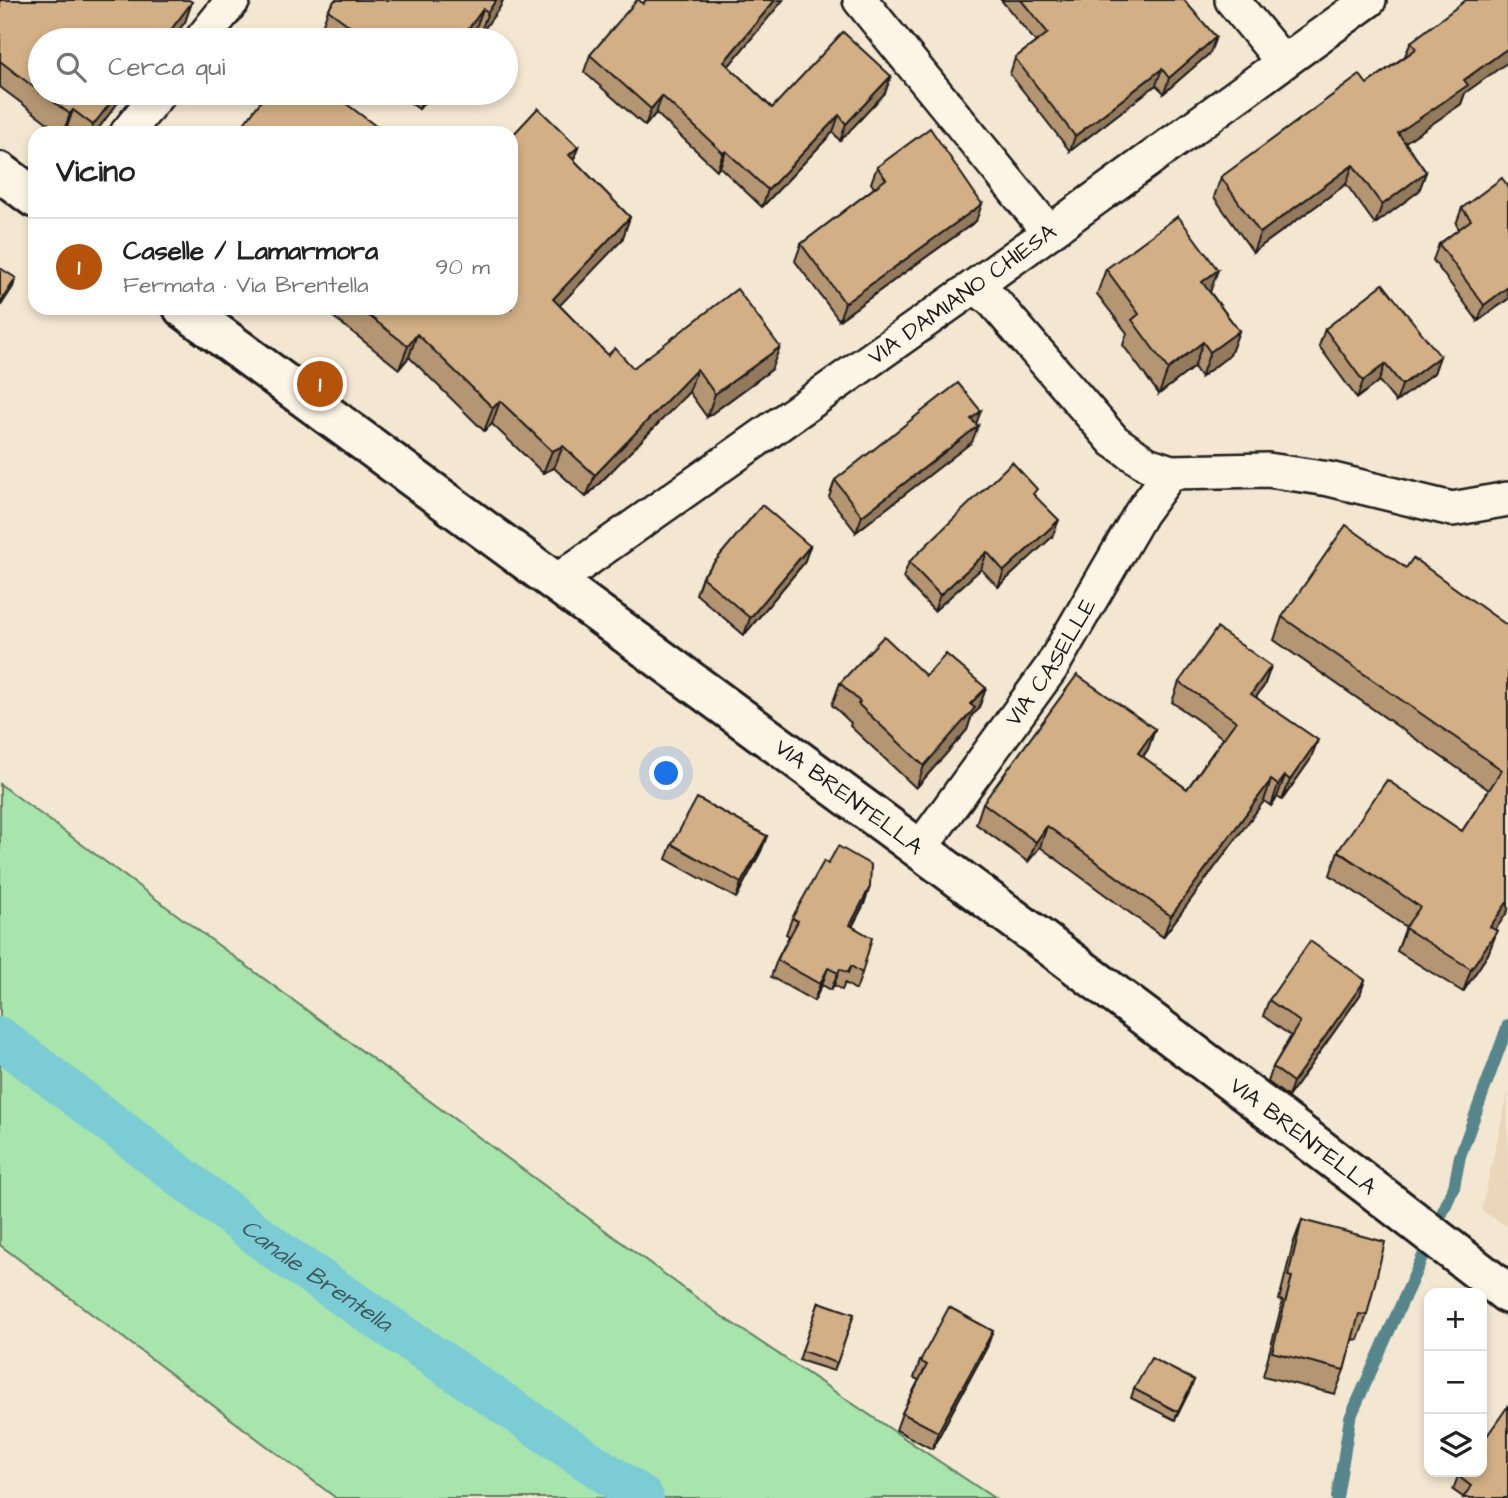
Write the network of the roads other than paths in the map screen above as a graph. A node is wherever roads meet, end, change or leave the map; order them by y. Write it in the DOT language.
graph roads {
  1 [pos="233,0"];
  2 [pos="860,0"];
  3 [pos="1232,0"];
  4 [pos="1369,0"];
  5 [pos="211,28"];
  6 [pos="1283,62"];
  7 [pos="149,105"];
  8 [pos="133,126"];
  9 [pos="0,172"];
  10 [pos="28,193"];
  11 [pos="1049,232"];
  12 [pos="975,286"];
  13 [pos="192,315"];
  14 [pos="1171,472"];
  15 [pos="1508,499"];
  16 [pos="554,583"];
  17 [pos="921,847"];
  18 [pos="1508,1294"];
  1 -- 5 [label="street"];
  2 -- 11 [label="street"];
  3 -- 6 [label="street"];
  4 -- 6 [label="street, VIA DAMIANO CHIESA"];
  6 -- 11 [label="street, VIA DAMIANO CHIESA"];
  7 -- 8 [label="street"];
  9 -- 10 [label="main road"];
  11 -- 12 [label="street, VIA DAMIANO CHIESA"];
  12 -- 14 [label="street"];
  12 -- 16 [label="street, VIA DAMIANO CHIESA"];
  13 -- 16 [label="main road, VIA BRENTELLA"];
  14 -- 15 [label="street"];
  14 -- 17 [label="street, VIA CASELLE"];
  16 -- 17 [label="main road, VIA BRENTELLA"];
  17 -- 18 [label="main road, VIA BRENTELLA"];
}
